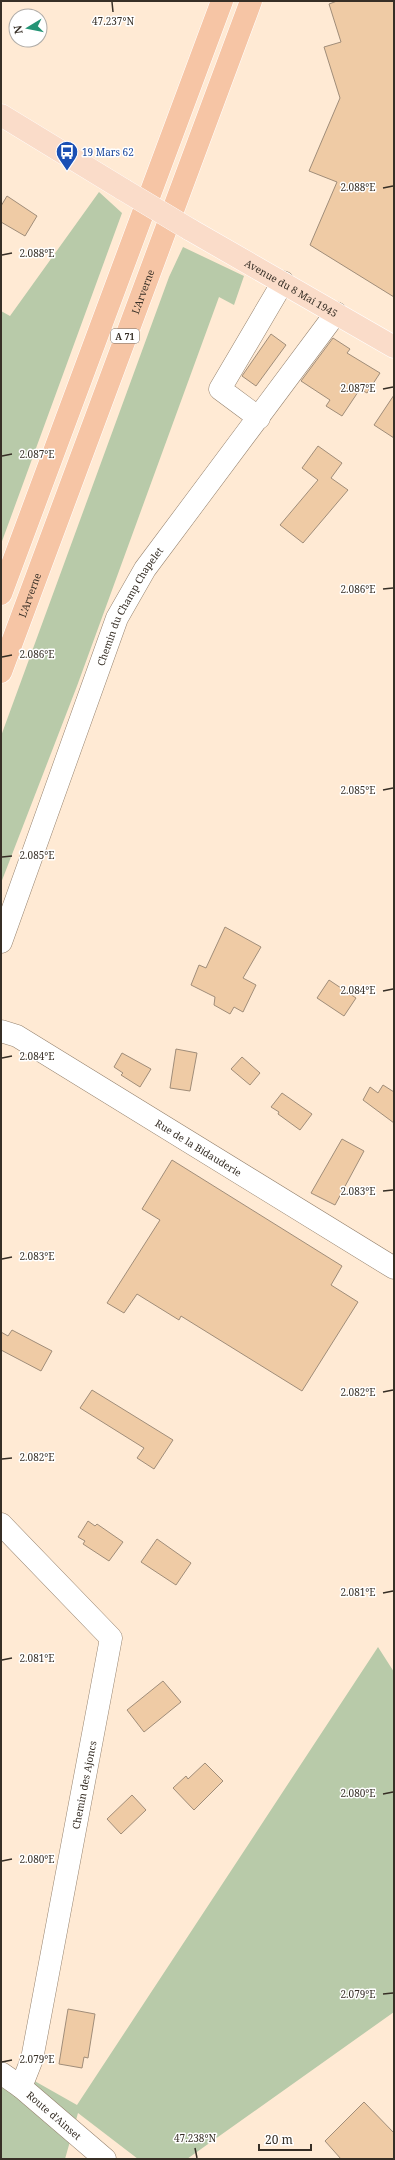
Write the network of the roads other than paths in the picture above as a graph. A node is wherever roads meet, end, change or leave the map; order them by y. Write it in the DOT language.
graph roads {
  1 [pos="222,1"];
  2 [pos="251,1"];
  3 [pos="1,115"];
  4 [pos="283,282"];
  5 [pos="336,313"];
  6 [pos="394,347"];
  7 [pos="259,418"];
  8 [pos="1,594"];
  9 [pos="1,672"];
  10 [pos="1,942"];
  11 [pos="1,1032"];
  12 [pos="394,1268"];
  13 [pos="1,1524"];
  14 [pos="1,2073"];
  15 [pos="21,2087"];
  16 [pos="105,2159"];
  1 -- 8 [label="highway, A 71"];
  2 -- 9 [label="highway, L'Arverne / A 71"];
  3 -- 4 [label="main road, Avenue du 8 Mai 1945, bridge"];
  4 -- 5 [label="main road, Avenue du 8 Mai 1945"];
  4 -- 7 [label="street"];
  5 -- 6 [label="main road, Avenue du 8 Mai 1945"];
  5 -- 7 [label="street, Chemin du Champ Chapelet"];
  7 -- 10 [label="street, Chemin du Champ Chapelet"];
  11 -- 12 [label="street, Rue de la Bidauderie"];
  13 -- 15 [label="street, Chemin des Ajoncs"];
  14 -- 15 [label="street, Route d'Ainset"];
  15 -- 16 [label="street, Route d'Ainset"];
}
